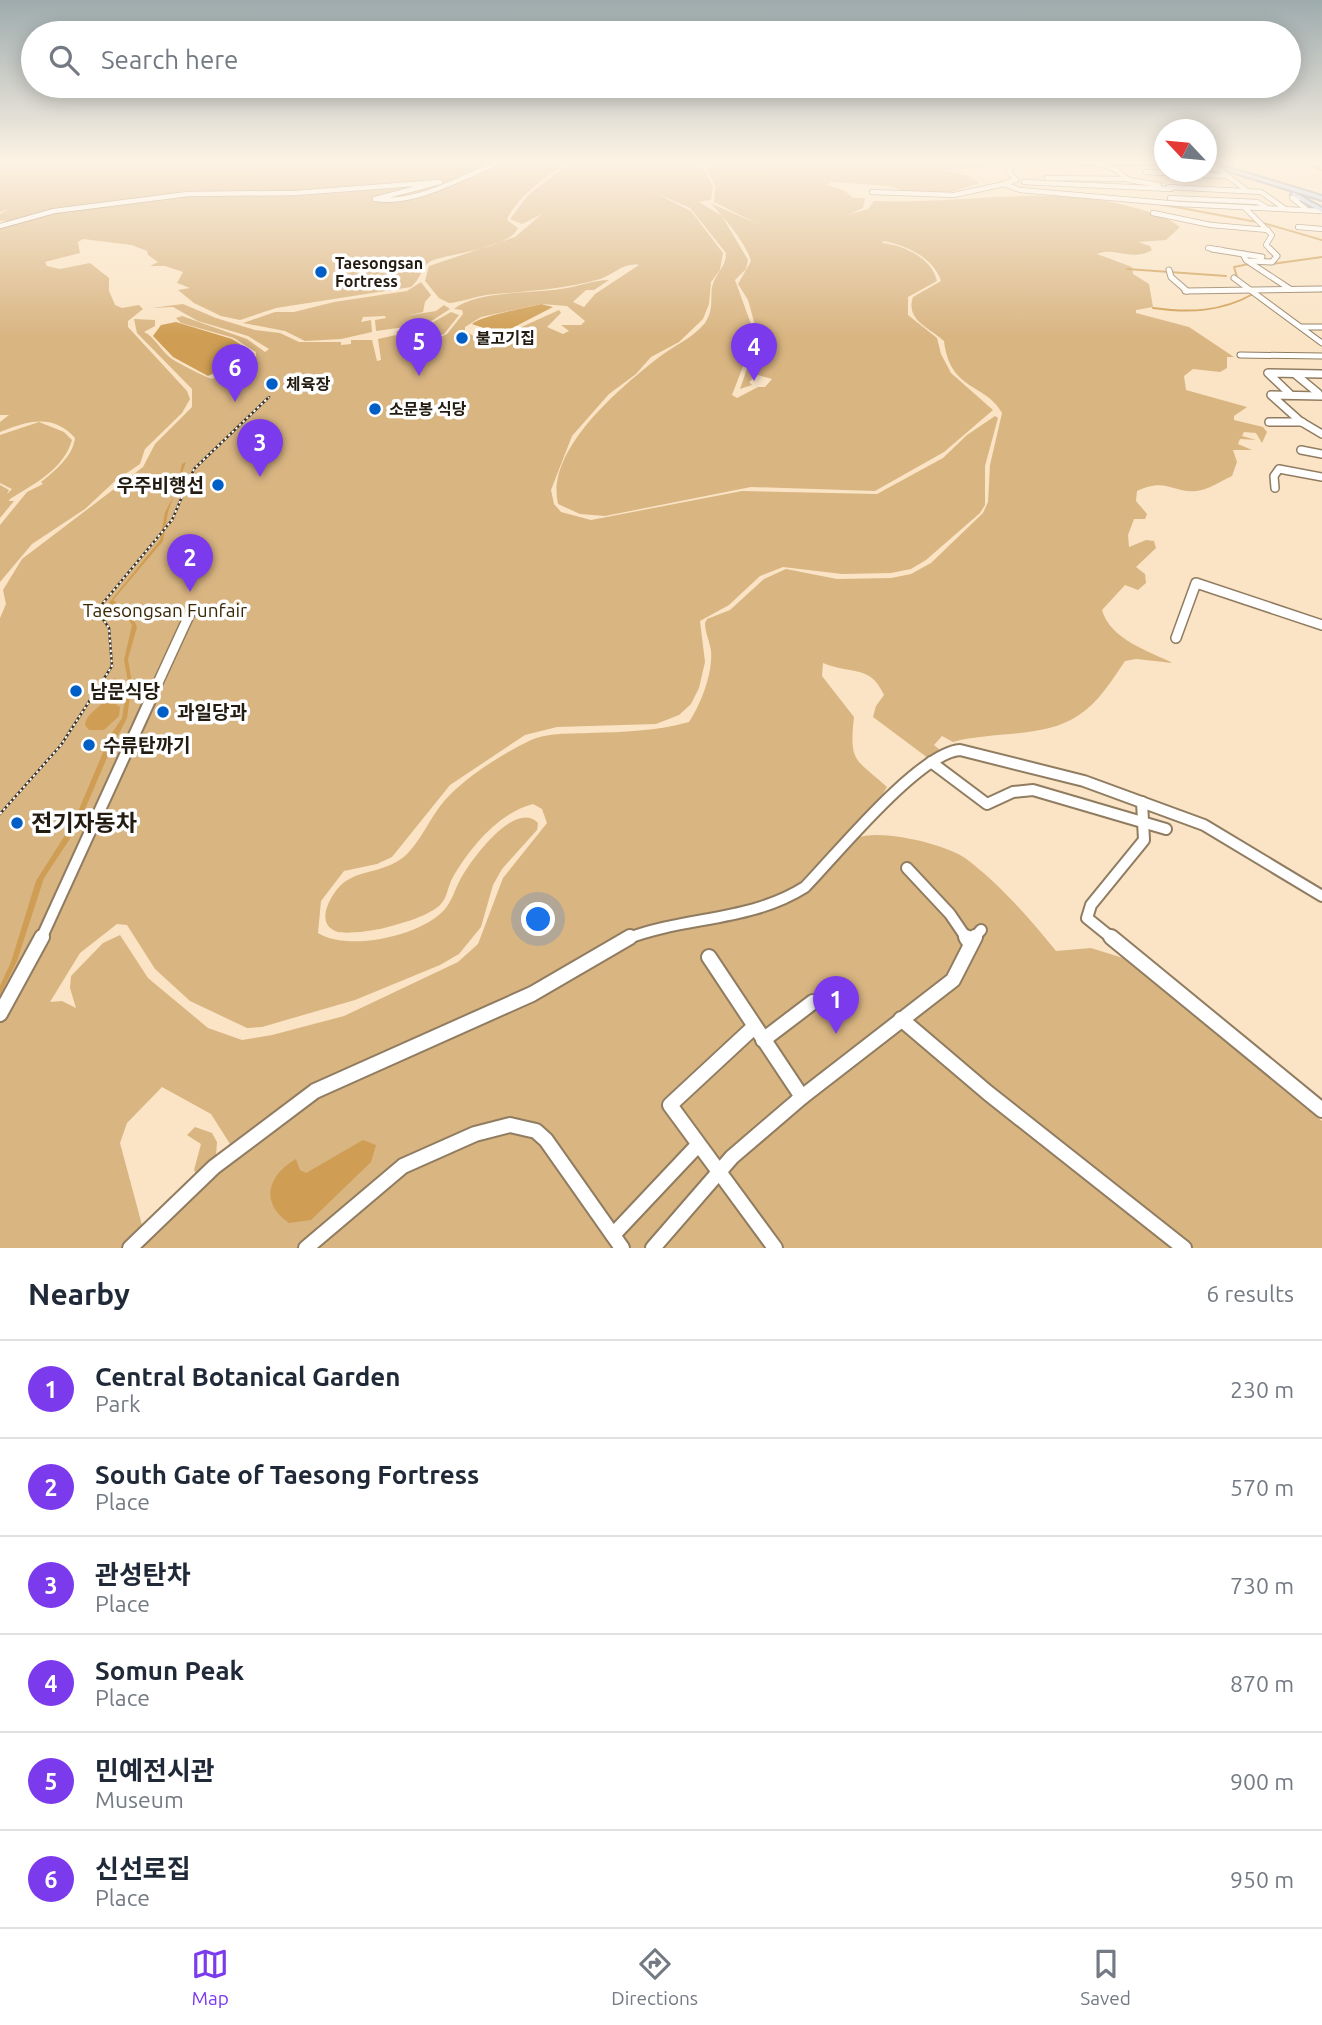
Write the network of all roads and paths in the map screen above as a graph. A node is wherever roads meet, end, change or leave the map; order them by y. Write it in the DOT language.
graph roads {
  1 [pos="24,219"];
  2 [pos="1183,219"];
  3 [pos="1255,219"];
  4 [pos="0,226"];
  5 [pos="1298,228"];
  6 [pos="1322,229"];
  7 [pos="1268,230"];
  8 [pos="1208,248"];
  9 [pos="1243,254"];
  10 [pos="1264,257"];
  11 [pos="1249,261"];
  12 [pos="1168,271"];
  13 [pos="1234,278"];
  14 [pos="1290,289"];
  15 [pos="1321,289"];
  16 [pos="1255,292"];
  17 [pos="1301,327"];
  18 [pos="1322,327"];
  19 [pos="1322,342"];
  20 [pos="1240,355"];
  21 [pos="1322,356"];
  22 [pos="1295,374"];
  23 [pos="1322,374"];
  24 [pos="1289,393"];
  25 [pos="1320,395"];
  26 [pos="1269,422"];
  27 [pos="1302,422"];
  28 [pos="1322,434"];
  29 [pos="1301,450"];
  30 [pos="1322,454"];
  31 [pos="1322,477"];
  32 [pos="1275,488"];
  33 [pos="192,609"];
  34 [pos="1322,625"];
  35 [pos="1176,638"];
  36 [pos="931,762"];
  37 [pos="1142,802"];
  38 [pos="1143,822"];
  39 [pos="1166,829"];
  40 [pos="907,868"];
  41 [pos="1322,896"];
  42 [pos="981,930"];
  43 [pos="970,943"];
  44 [pos="709,957"];
  45 [pos="813,1002"];
  46 [pos="0,1014"];
  47 [pos="901,1019"];
  48 [pos="754,1027"];
  49 [pos="763,1040"];
  50 [pos="802,1097"];
  51 [pos="1322,1110"];
  52 [pos="696,1147"];
  53 [pos="717,1171"];
  54 [pos="618,1242"];
  55 [pos="130,1248"];
  56 [pos="306,1248"];
  57 [pos="653,1248"];
  58 [pos="775,1248"];
  59 [pos="1184,1248"];
  1 -- 4 [label="street"];
  2 -- 7 [label="street"];
  3 -- 7 [label="street"];
  5 -- 6 [label="street"];
  7 -- 11 [label="street"];
  8 -- 9 [label="street"];
  9 -- 10 [label="street"];
  9 -- 11 [label="street"];
  11 -- 14 [label="street"];
  12 -- 16 [label="street"];
  13 -- 16 [label="street"];
  14 -- 15 [label="street"];
  14 -- 16 [label="street"];
  16 -- 17 [label="street"];
  17 -- 18 [label="street"];
  17 -- 19 [label="street"];
  20 -- 21 [label="street"];
  22 -- 23 [label="street"];
  22 -- 24 [label="street"];
  22 -- 25 [label="street"];
  24 -- 25 [label="street"];
  24 -- 27 [label="street"];
  26 -- 27 [label="street"];
  27 -- 28 [label="street"];
  29 -- 30 [label="street"];
  31 -- 32 [label="street"];
  33 -- 46 [label="street"];
  34 -- 35 [label="street"];
  36 -- 37 [label="street"];
  36 -- 38 [label="street"];
  36 -- 55 [label="street"];
  37 -- 38 [label="street"];
  37 -- 41 [label="street"];
  38 -- 39 [label="street"];
  38 -- 51 [label="street"];
  40 -- 43 [label="street"];
  42 -- 43 [label="street"];
  43 -- 47 [label="street"];
  44 -- 48 [label="street"];
  45 -- 49 [label="street"];
  47 -- 50 [label="street"];
  47 -- 59 [label="street"];
  48 -- 49 [label="street"];
  48 -- 52 [label="street"];
  49 -- 50 [label="street"];
  50 -- 53 [label="street"];
  52 -- 53 [label="street"];
  52 -- 54 [label="street"];
  53 -- 57 [label="street"];
  53 -- 58 [label="street"];
  54 -- 56 [label="street"];
}
